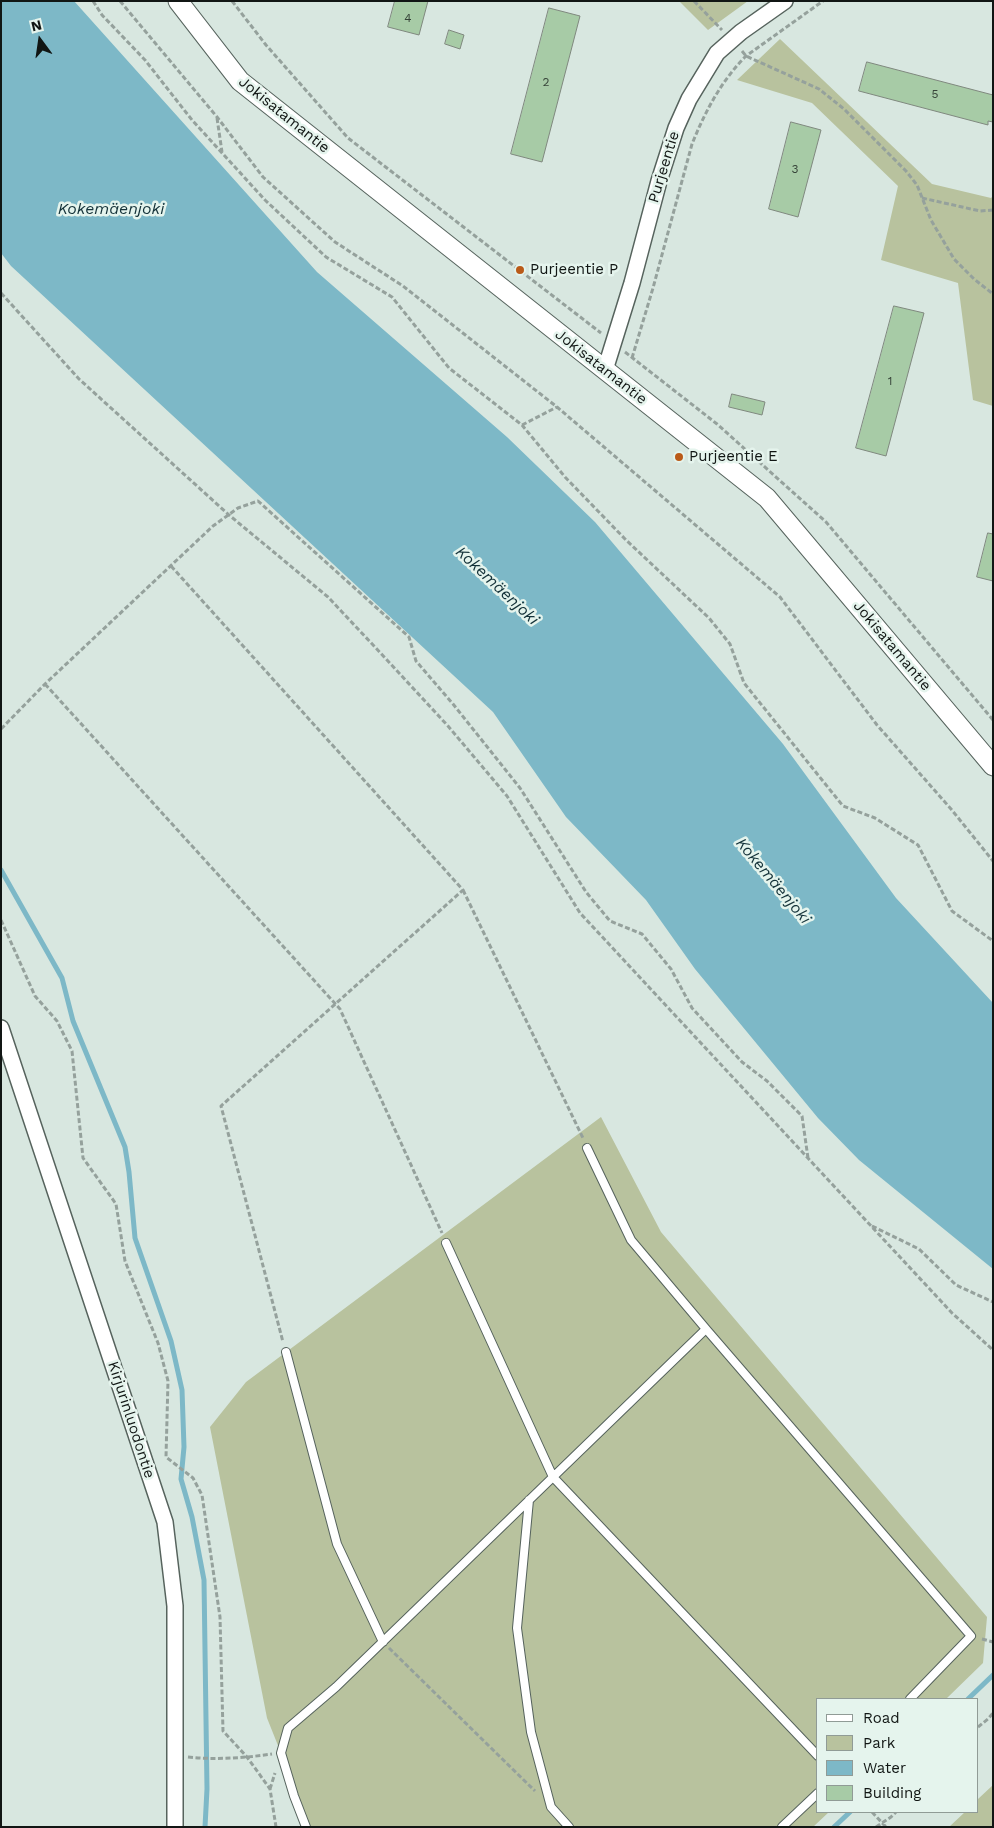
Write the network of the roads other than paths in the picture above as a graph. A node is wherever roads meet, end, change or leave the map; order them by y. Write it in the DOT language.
graph roads {
  1 [pos="178,1"];
  2 [pos="785,1"];
  3 [pos="605,370"];
  4 [pos="993,766"];
  5 [pos="1,1028"];
  6 [pos="587,1148"];
  7 [pos="446,1243"];
  8 [pos="706,1329"];
  9 [pos="286,1352"];
  10 [pos="553,1477"];
  11 [pos="529,1500"];
  12 [pos="383,1642"];
  13 [pos="911,1698"];
  14 [pos="816,1754"];
  15 [pos="816,1795"];
  16 [pos="175,1827"];
  17 [pos="306,1827"];
  18 [pos="569,1827"];
  19 [pos="782,1827"];
  1 -- 3 [label="street, Jokisatamantie"];
  2 -- 3 [label="street, Purjeentie"];
  3 -- 4 [label="street, Jokisatamantie"];
  5 -- 16 [label="street, Kirjurinluodontie"];
  6 -- 8 [label="lane"];
  7 -- 10 [label="lane"];
  8 -- 10 [label="lane"];
  8 -- 13 [label="lane"];
  9 -- 12 [label="lane"];
  10 -- 11 [label="lane"];
  10 -- 14 [label="lane"];
  11 -- 12 [label="lane"];
  11 -- 18 [label="lane"];
  12 -- 17 [label="lane"];
  15 -- 19 [label="lane"];
}
